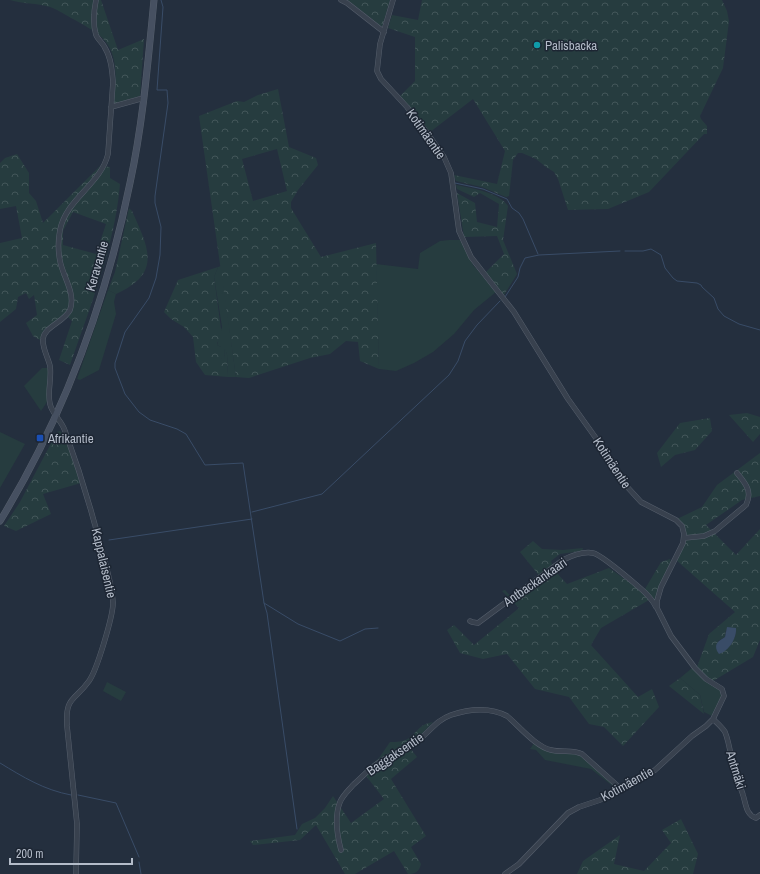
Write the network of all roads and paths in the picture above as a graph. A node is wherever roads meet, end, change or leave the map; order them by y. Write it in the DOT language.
graph roads {
  1 [pos="96,0"];
  2 [pos="154,0"];
  3 [pos="341,0"];
  4 [pos="393,0"];
  5 [pos="384,32"];
  6 [pos="144,100"];
  7 [pos="111,108"];
  8 [pos="55,415"];
  9 [pos="737,473"];
  10 [pos="0,521"];
  11 [pos="684,538"];
  12 [pos="657,608"];
  13 [pos="470,620"];
  14 [pos="713,718"];
  15 [pos="620,788"];
  16 [pos="760,815"];
  17 [pos="341,850"];
  18 [pos="76,874"];
  19 [pos="505,874"];
  1 -- 7 [label="street"];
  2 -- 6 [label="main road, Keravantie"];
  3 -- 5 [label="street"];
  4 -- 5 [label="street, Kotimäentie"];
  5 -- 11 [label="street, Kotimäentie"];
  6 -- 7 [label="street"];
  6 -- 8 [label="main road, Keravantie"];
  7 -- 8 [label="street"];
  8 -- 10 [label="main road, Keravantie"];
  8 -- 18 [label="street, Kappalaisentie"];
  9 -- 11 [label="street"];
  11 -- 12 [label="street"];
  12 -- 13 [label="street, Antbackankaari"];
  12 -- 14 [label="street, Kotimäentie"];
  14 -- 15 [label="street, Kotimäentie"];
  14 -- 16 [label="street, Antmäki"];
  15 -- 17 [label="street, Baggaksentie"];
  15 -- 19 [label="street, Kotimäentie"];
}
